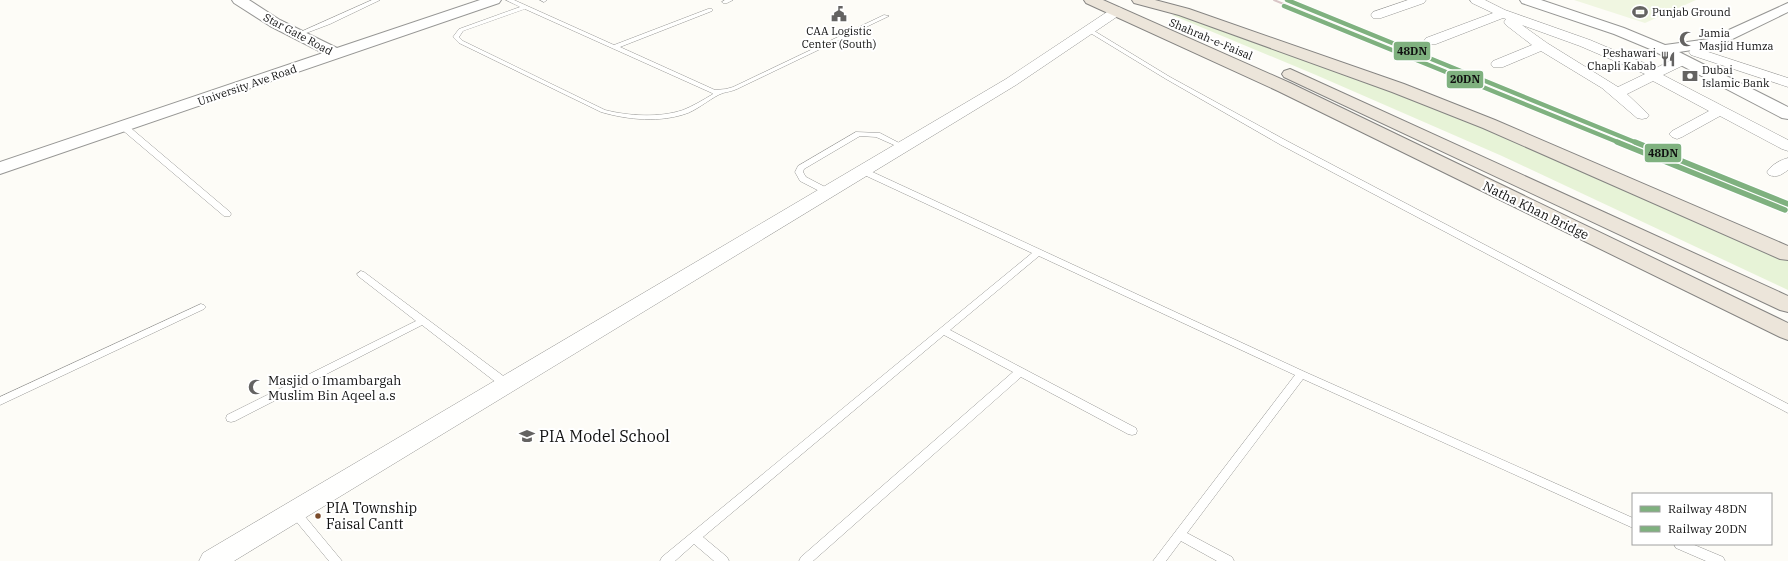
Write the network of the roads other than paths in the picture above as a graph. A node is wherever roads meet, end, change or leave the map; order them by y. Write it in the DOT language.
graph roads {
  1 [pos="239,0"];
  2 [pos="377,0"];
  3 [pos="494,0"];
  4 [pos="509,0"];
  5 [pos="1091,0"];
  6 [pos="1143,0"];
  7 [pos="1420,0"];
  8 [pos="1476,0"];
  9 [pos="1527,0"];
  10 [pos="1544,0"];
  11 [pos="1118,6"];
  12 [pos="1788,6"];
  13 [pos="525,7"];
  14 [pos="710,10"];
  15 [pos="1501,14"];
  16 [pos="1788,14"];
  17 [pos="1377,15"];
  18 [pos="886,16"];
  19 [pos="1089,30"];
  20 [pos="299,34"];
  21 [pos="1431,42"];
  22 [pos="1542,46"];
  23 [pos="615,47"];
  24 [pos="1680,53"];
  25 [pos="336,54"];
  26 [pos="1498,64"];
  27 [pos="1788,71"];
  28 [pos="1655,75"];
  29 [pos="1775,78"];
  30 [pos="1292,83"];
  31 [pos="1788,83"];
  32 [pos="719,93"];
  33 [pos="1618,93"];
  34 [pos="1788,106"];
  35 [pos="1719,111"];
  36 [pos="1788,114"];
  37 [pos="1642,115"];
  38 [pos="123,126"];
  39 [pos="1677,134"];
  40 [pos="1788,146"];
  41 [pos="903,147"];
  42 [pos="1788,163"];
  43 [pos="0,168"];
  44 [pos="863,171"];
  45 [pos="1775,172"];
  46 [pos="828,192"];
  47 [pos="227,214"];
  48 [pos="1038,252"];
  49 [pos="1788,254"];
  50 [pos="361,274"];
  51 [pos="1788,305"];
  52 [pos="201,307"];
  53 [pos="423,321"];
  54 [pos="943,331"];
  55 [pos="1788,332"];
  56 [pos="1020,372"];
  57 [pos="1301,374"];
  58 [pos="506,384"];
  59 [pos="0,401"];
  60 [pos="1788,409"];
  61 [pos="231,418"];
  62 [pos="1132,431"];
  63 [pos="294,511"];
  64 [pos="1632,523"];
  65 [pos="1179,534"];
  66 [pos="694,537"];
  67 [pos="1682,545"];
  68 [pos="212,561"];
  69 [pos="336,561"];
  70 [pos="666,561"];
  71 [pos="724,561"];
  72 [pos="805,561"];
  73 [pos="1159,561"];
  74 [pos="1228,561"];
  75 [pos="1718,561"];
  1 -- 20 [label="street, Star Gate Road"];
  2 -- 20 [label="lane"];
  3 -- 25 [label="street, University Ave Road"];
  4 -- 13 [label="lane"];
  5 -- 11 [label="highway"];
  6 -- 49 [label="highway"];
  7 -- 17 [label="street"];
  8 -- 15 [label="street"];
  9 -- 24 [label="street"];
  10 -- 24 [label="street"];
  11 -- 19 [label="street"];
  11 -- 30 [label="highway"];
  12 -- 24 [label="street"];
  13 -- 23 [label="lane"];
  13 -- 32 [label="lane"];
  14 -- 23 [label="lane"];
  15 -- 21 [label="street"];
  15 -- 22 [label="street"];
  15 -- 28 [label="street"];
  16 -- 24 [label="street"];
  18 -- 32 [label="lane"];
  19 -- 41 [label="street"];
  19 -- 60 [label="lane"];
  20 -- 25 [label="street, Star Gate Road"];
  22 -- 26 [label="street"];
  22 -- 33 [label="street"];
  23 -- 32 [label="lane"];
  24 -- 28 [label="street"];
  24 -- 29 [label="street"];
  24 -- 34 [label="street"];
  24 -- 36 [label="street"];
  25 -- 38 [label="street, University Ave Road"];
  27 -- 29 [label="street"];
  28 -- 33 [label="street"];
  28 -- 35 [label="street"];
  29 -- 31 [label="street"];
  30 -- 51 [label="highway, Natha Khan Bridge"];
  30 -- 55 [label="highway, Natha Khan Bridge"];
  33 -- 37 [label="street"];
  35 -- 39 [label="street"];
  35 -- 40 [label="street"];
  38 -- 43 [label="street, University Ave Road"];
  38 -- 47 [label="lane"];
  41 -- 44 [label="street"];
  41 -- 46 [label="lane"];
  42 -- 45 [label="street"];
  44 -- 46 [label="street"];
  44 -- 48 [label="lane"];
  46 -- 58 [label="street"];
  48 -- 54 [label="lane"];
  48 -- 57 [label="lane"];
  50 -- 53 [label="lane"];
  52 -- 59 [label="lane"];
  53 -- 58 [label="lane"];
  53 -- 61 [label="lane"];
  54 -- 56 [label="lane"];
  54 -- 66 [label="lane"];
  56 -- 62 [label="lane"];
  56 -- 72 [label="lane"];
  57 -- 64 [label="lane"];
  57 -- 65 [label="lane"];
  58 -- 63 [label="street"];
  63 -- 68 [label="street"];
  63 -- 69 [label="lane"];
  65 -- 73 [label="lane"];
  65 -- 74 [label="lane"];
  66 -- 70 [label="lane"];
  66 -- 71 [label="lane"];
  67 -- 75 [label="lane"];
}
